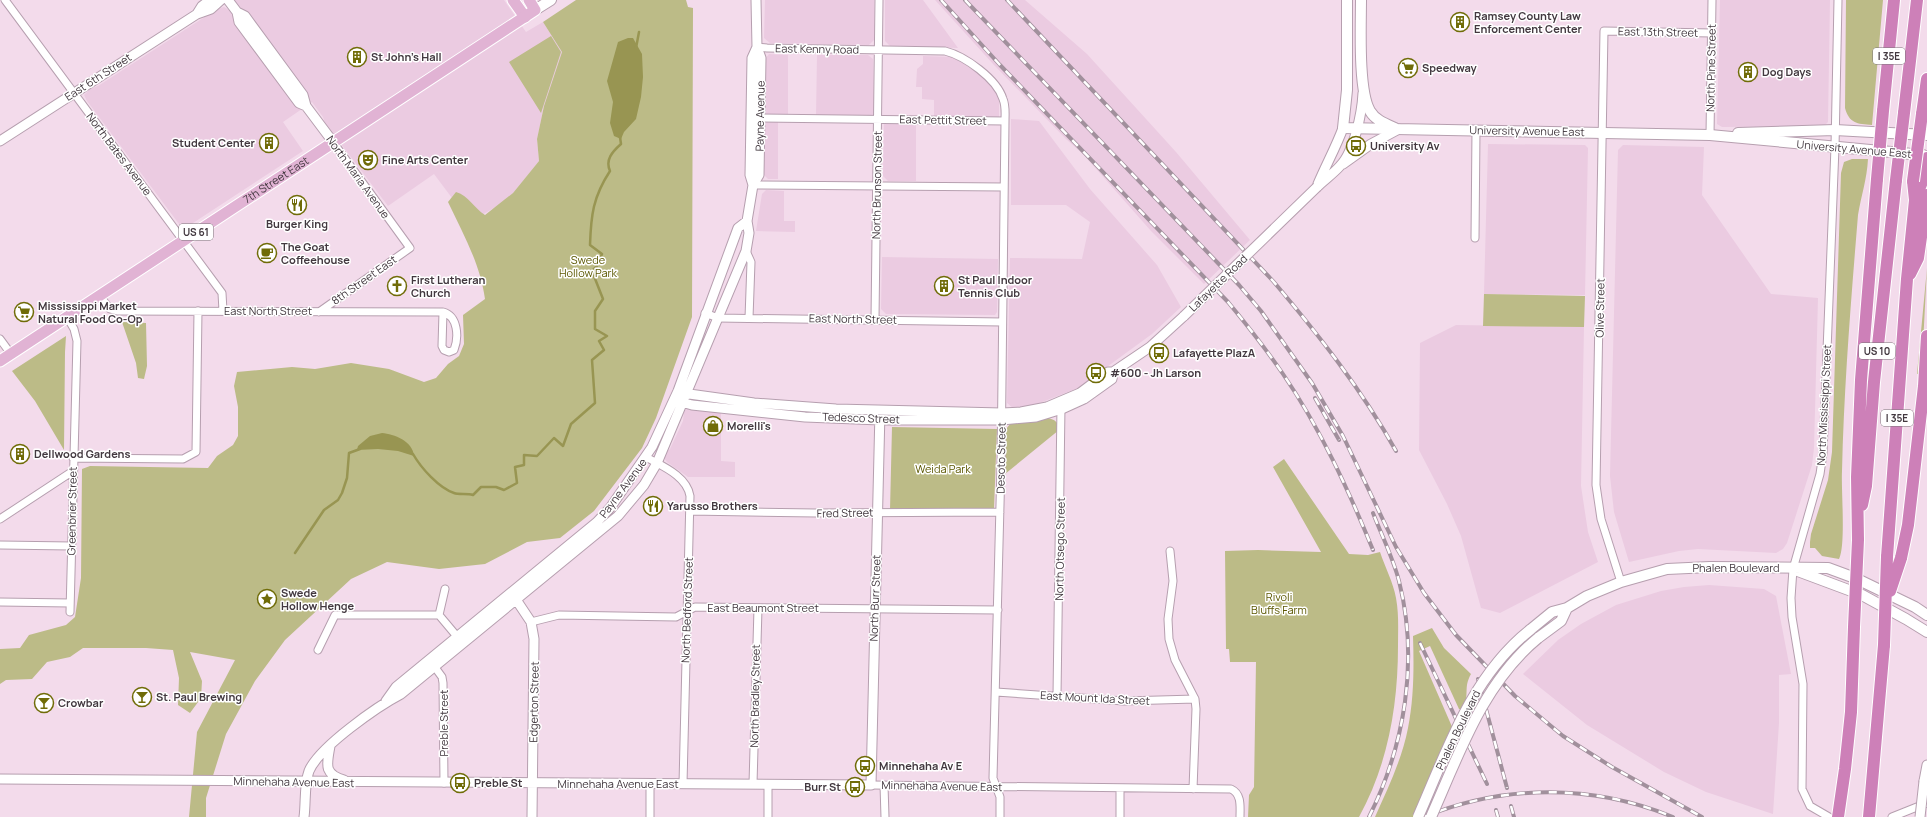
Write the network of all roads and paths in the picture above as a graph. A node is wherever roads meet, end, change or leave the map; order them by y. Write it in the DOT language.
graph roads {
  1 [pos="5,0"];
  2 [pos="210,0"];
  3 [pos="221,0"];
  4 [pos="228,0"];
  5 [pos="513,0"];
  6 [pos="529,0"];
  7 [pos="552,0"];
  8 [pos="756,0"];
  9 [pos="879,0"];
  10 [pos="1348,0"];
  11 [pos="1361,0"];
  12 [pos="1712,0"];
  13 [pos="1838,0"];
  14 [pos="1894,0"];
  15 [pos="1918,0"];
  16 [pos="536,10"];
  17 [pos="196,14"];
  18 [pos="525,17"];
  19 [pos="1604,31"];
  20 [pos="1712,33"];
  21 [pos="757,47"];
  22 [pos="878,50"];
  23 [pos="1927,79"];
  24 [pos="1364,90"];
  25 [pos="74,93"];
  26 [pos="1003,98"];
  27 [pos="760,118"];
  28 [pos="878,119"];
  29 [pos="1005,120"];
  30 [pos="1343,128"];
  31 [pos="1357,128"];
  32 [pos="1399,129"];
  33 [pos="1476,130"];
  34 [pos="1835,130"];
  35 [pos="1603,133"];
  36 [pos="1710,135"];
  37 [pos="1927,135"];
  38 [pos="0,141"];
  39 [pos="333,142"];
  40 [pos="1835,147"];
  41 [pos="1927,157"];
  42 [pos="1341,166"];
  43 [pos="1917,182"];
  44 [pos="752,185"];
  45 [pos="877,186"];
  46 [pos="1004,187"];
  47 [pos="1317,187"];
  48 [pos="1927,195"];
  49 [pos="747,221"];
  50 [pos="1475,238"];
  51 [pos="184,240"];
  52 [pos="410,248"];
  53 [pos="746,251"];
  54 [pos="1907,279"];
  55 [pos="99,295"];
  56 [pos="198,311"];
  57 [pos="223,311"];
  58 [pos="318,312"];
  59 [pos="443,312"];
  60 [pos="705,313"];
  61 [pos="67,317"];
  62 [pos="718,318"];
  63 [pos="749,318"];
  64 [pos="874,319"];
  65 [pos="1002,322"];
  66 [pos="1927,336"];
  67 [pos="0,339"];
  68 [pos="11,354"];
  69 [pos="0,361"];
  70 [pos="676,396"];
  71 [pos="685,398"];
  72 [pos="1061,406"];
  73 [pos="1048,410"];
  74 [pos="880,415"];
  75 [pos="1002,416"];
  76 [pos="646,457"];
  77 [pos="73,458"];
  78 [pos="657,463"];
  79 [pos="73,471"];
  80 [pos="690,511"];
  81 [pos="878,512"];
  82 [pos="1000,512"];
  83 [pos="0,519"];
  84 [pos="1858,520"];
  85 [pos="0,545"];
  86 [pos="71,546"];
  87 [pos="1170,551"];
  88 [pos="1793,569"];
  89 [pos="1621,582"];
  90 [pos="445,589"];
  91 [pos="514,596"];
  92 [pos="0,602"];
  93 [pos="70,603"];
  94 [pos="1885,605"];
  95 [pos="758,608"];
  96 [pos="875,608"];
  97 [pos="1567,608"];
  98 [pos="998,610"];
  99 [pos="70,612"];
  100 [pos="686,612"];
  101 [pos="439,615"];
  102 [pos="1927,615"];
  103 [pos="532,622"];
  104 [pos="1927,632"];
  105 [pos="460,640"];
  106 [pos="318,650"];
  107 [pos="434,666"];
  108 [pos="996,692"];
  109 [pos="1058,696"];
  110 [pos="1195,699"];
  111 [pos="385,702"];
  112 [pos="330,746"];
  113 [pos="1927,765"];
  114 [pos="0,779"];
  115 [pos="307,782"];
  116 [pos="351,782"];
  117 [pos="444,783"];
  118 [pos="533,784"];
  119 [pos="650,784"];
  120 [pos="682,784"];
  121 [pos="753,784"];
  122 [pos="768,785"];
  123 [pos="871,785"];
  124 [pos="884,785"];
  125 [pos="996,787"];
  126 [pos="1120,788"];
  127 [pos="1193,789"];
  128 [pos="1927,803"];
  129 [pos="304,817"];
  130 [pos="532,817"];
  131 [pos="650,817"];
  132 [pos="768,817"];
  133 [pos="885,817"];
  134 [pos="1000,817"];
  135 [pos="1120,817"];
  136 [pos="1240,817"];
  137 [pos="1418,817"];
  138 [pos="1431,817"];
  139 [pos="1829,817"];
  140 [pos="1838,817"];
  141 [pos="1869,817"];
  142 [pos="1892,817"];
  143 [pos="1920,817"];
  1 -- 25 [label="street, North Bates Avenue"];
  2 -- 17 [label="street, East 6th Street"];
  3 -- 17 [label="street, East 6th Street"];
  4 -- 39 [label="street, North Maria Avenue"];
  5 -- 18 [label="main road"];
  6 -- 16 [label="main road"];
  7 -- 16 [label="main road, 7th Street East"];
  8 -- 21 [label="street, Payne Avenue"];
  9 -- 22 [label="street, North Brunson Street"];
  10 -- 30 [label="main road, Lafayette Road"];
  11 -- 24 [label="main road, Lafayette Road"];
  12 -- 20 [label="street, North Pine Street"];
  13 -- 34 [label="street, North Mississippi Street"];
  14 -- 84 [label="highway, I 35E, bridge"];
  15 -- 84 [label="highway, US 10, bridge"];
  16 -- 18 [label="main road, 7th Street East / US 61"];
  17 -- 25 [label="street, East 6th Street"];
  18 -- 39 [label="main road, 7th Street East / US 61"];
  19 -- 20 [label="street, East 13th Street"];
  19 -- 35 [label="street, Olive Street"];
  20 -- 36 [label="street, North Pine Street"];
  21 -- 22 [label="street, East Kenny Road"];
  21 -- 27 [label="street, Payne Avenue"];
  21 -- 44 [label="street, Payne Avenue"];
  22 -- 26 [label="street, East Kenny Road"];
  22 -- 28 [label="street, North Brunson Street"];
  23 -- 43 [label="highway, bridge"];
  24 -- 31 [label="street, Lafayette Road"];
  24 -- 32 [label="main road"];
  25 -- 38 [label="street, East 6th Street"];
  25 -- 51 [label="street, North Bates Avenue"];
  26 -- 29 [label="street, Desoto Street"];
  27 -- 28 [label="street, East Pettit Street"];
  27 -- 44 [label="street, Payne Avenue"];
  28 -- 29 [label="street, East Pettit Street"];
  28 -- 45 [label="street, North Brunson Street"];
  29 -- 46 [label="street, Desoto Street"];
  30 -- 31 [label="main road, University Avenue East"];
  30 -- 47 [label="street, Lafayette Road"];
  31 -- 32 [label="main road, University Avenue East"];
  31 -- 42 [label="street, Lafayette Road"];
  32 -- 33 [label="main road, University Avenue East"];
  32 -- 42 [label="street"];
  33 -- 35 [label="main road, University Avenue East"];
  33 -- 50 [label="street"];
  34 -- 36 [label="main road, University Avenue East"];
  34 -- 37 [label="main road, University Avenue East"];
  34 -- 40 [label="street, North Mississippi Street"];
  35 -- 36 [label="main road, University Avenue East"];
  35 -- 89 [label="street, Olive Street"];
  36 -- 40 [label="main road, University Avenue East"];
  39 -- 51 [label="main road, 7th Street East / US 61"];
  39 -- 52 [label="street, North Maria Avenue"];
  40 -- 41 [label="main road, University Avenue East"];
  40 -- 88 [label="street, North Mississippi Street"];
  41 -- 43 [label="highway"];
  42 -- 47 [label="street, Lafayette Road"];
  43 -- 54 [label="highway, I 35E"];
  44 -- 45 [label="street"];
  44 -- 49 [label="street, Payne Avenue"];
  45 -- 46 [label="street"];
  45 -- 64 [label="street, North Brunson Street"];
  46 -- 65 [label="street, Desoto Street"];
  47 -- 72 [label="street, Lafayette Road, bridge"];
  48 -- 54 [label="highway"];
  49 -- 53 [label="street, Payne Avenue"];
  49 -- 60 [label="street, Payne Avenue"];
  51 -- 55 [label="main road, 7th Street East / US 61"];
  51 -- 57 [label="street, North Bates Avenue"];
  52 -- 58 [label="street, 8th Street East"];
  53 -- 62 [label="street, Payne Avenue"];
  53 -- 63 [label="street, Payne Avenue"];
  54 -- 94 [label="highway, I 35E, bridge"];
  55 -- 56 [label="street, East North Street"];
  55 -- 61 [label="main road, 7th Street East / US 61"];
  56 -- 57 [label="street, East North Street"];
  56 -- 77 [label="street"];
  57 -- 58 [label="street, East North Street"];
  58 -- 59 [label="street, East North Street"];
  59 -- 59 [label="street"];
  60 -- 62 [label="street, East North Street"];
  60 -- 70 [label="street, Payne Avenue"];
  61 -- 68 [label="main road, 7th Street East / US 61"];
  61 -- 77 [label="street, Greenbrier Street"];
  62 -- 63 [label="street, East North Street"];
  62 -- 71 [label="street, Payne Avenue"];
  63 -- 64 [label="street, East North Street"];
  64 -- 65 [label="street, East North Street"];
  65 -- 75 [label="street, Desoto Street"];
  66 -- 94 [label="highway, bridge"];
  67 -- 68 [label="street"];
  68 -- 69 [label="main road, 7th Street East / US 61"];
  70 -- 71 [label="street, Tedesco Street"];
  70 -- 76 [label="street, Payne Avenue"];
  71 -- 74 [label="street, Tedesco Street"];
  71 -- 78 [label="street, Payne Avenue"];
  72 -- 73 [label="street, Lafayette Road"];
  72 -- 109 [label="street, North Otsego Street"];
  73 -- 75 [label="street, Tedesco Street"];
  74 -- 75 [label="street, Tedesco Street"];
  74 -- 81 [label="street, North Burr Street"];
  75 -- 82 [label="street, Desoto Street"];
  76 -- 78 [label="street, North Bedford Street"];
  76 -- 91 [label="street, Payne Avenue"];
  77 -- 79 [label="street, Greenbrier Street"];
  78 -- 80 [label="street, North Bedford Street"];
  78 -- 91 [label="street, Payne Avenue"];
  79 -- 83 [label="street"];
  79 -- 86 [label="street, Greenbrier Street"];
  80 -- 81 [label="street, Fred Street"];
  80 -- 100 [label="street, North Bedford Street"];
  81 -- 82 [label="street, Fred Street"];
  81 -- 96 [label="street, North Burr Street"];
  82 -- 98 [label="street, Desoto Street"];
  84 -- 140 [label="highway, I 35E, bridge"];
  85 -- 86 [label="street"];
  86 -- 93 [label="street, Greenbrier Street"];
  87 -- 110 [label="street"];
  88 -- 89 [label="main road, Phalen Boulevard"];
  88 -- 102 [label="main road"];
  88 -- 104 [label="main road"];
  88 -- 139 [label="street, North Mississippi Street"];
  89 -- 97 [label="main road, Phalen Boulevard"];
  90 -- 101 [label="street"];
  91 -- 103 [label="street, Edgerton Street"];
  91 -- 105 [label="street, Payne Avenue"];
  92 -- 93 [label="street"];
  93 -- 99 [label="street, Greenbrier Street"];
  94 -- 141 [label="highway, I 35E, bridge"];
  95 -- 96 [label="street, East Beaumont Street"];
  95 -- 100 [label="street, East Beaumont Street"];
  95 -- 121 [label="street, North Bradley Street"];
  96 -- 98 [label="street, East Beaumont Street"];
  96 -- 123 [label="street, North Burr Street"];
  97 -- 137 [label="main road, Phalen Boulevard, bridge"];
  97 -- 138 [label="main road, Phalen Boulevard, bridge"];
  98 -- 108 [label="street, Desoto Street"];
  100 -- 103 [label="street, East Beaumont Street"];
  100 -- 120 [label="street, North Bedford Street"];
  101 -- 105 [label="street"];
  101 -- 106 [label="street"];
  103 -- 118 [label="street, Edgerton Street"];
  105 -- 107 [label="street, Payne Avenue"];
  105 -- 111 [label="street, Payne Avenue"];
  107 -- 111 [label="street, Payne Avenue"];
  107 -- 117 [label="street, Preble Street"];
  108 -- 109 [label="street, East Mount Ida Street"];
  108 -- 125 [label="street, Desoto Street"];
  109 -- 110 [label="street, East Mount Ida Street"];
  110 -- 127 [label="street"];
  111 -- 112 [label="street, Payne Avenue"];
  112 -- 115 [label="street, Payne Avenue"];
  112 -- 116 [label="street"];
  113 -- 143 [label="street, bridge"];
  114 -- 115 [label="street, Minnehaha Avenue East"];
  115 -- 116 [label="street, Minnehaha Avenue East"];
  115 -- 129 [label="street, Payne Avenue"];
  116 -- 117 [label="street, Minnehaha Avenue East"];
  117 -- 118 [label="street, Minnehaha Avenue East"];
  118 -- 119 [label="street, Minnehaha Avenue East"];
  118 -- 130 [label="street, Edgerton Street"];
  119 -- 120 [label="street, Minnehaha Avenue East"];
  119 -- 131 [label="street"];
  120 -- 121 [label="street, Minnehaha Avenue East"];
  121 -- 122 [label="street, Minnehaha Avenue East"];
  122 -- 123 [label="street, Minnehaha Avenue East"];
  122 -- 132 [label="street"];
  123 -- 124 [label="street, Minnehaha Avenue East"];
  124 -- 125 [label="street, Minnehaha Avenue East"];
  124 -- 133 [label="street"];
  125 -- 126 [label="street, Minnehaha Avenue East"];
  125 -- 134 [label="street, Desoto Street"];
  126 -- 127 [label="street, Minnehaha Avenue East"];
  126 -- 135 [label="street"];
  127 -- 136 [label="street, Minnehaha Avenue East"];
  128 -- 142 [label="street"];
}
